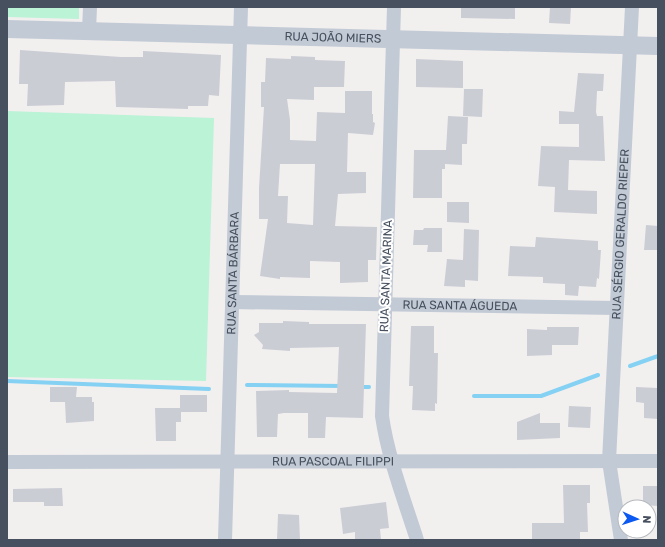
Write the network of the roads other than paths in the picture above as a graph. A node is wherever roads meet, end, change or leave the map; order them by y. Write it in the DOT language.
graph roads {
  1 [pos="90,7"];
  2 [pos="241,7"];
  3 [pos="394,7"];
  4 [pos="632,7"];
  5 [pos="7,29"];
  6 [pos="89,31"];
  7 [pos="240,35"];
  8 [pos="394,39"];
  9 [pos="630,46"];
  10 [pos="658,46"];
  11 [pos="232,302"];
  12 [pos="385,304"];
  13 [pos="616,308"];
  14 [pos="609,461"];
  15 [pos="658,461"];
  16 [pos="7,462"];
  17 [pos="227,462"];
  18 [pos="392,462"];
  19 [pos="225,540"];
  20 [pos="417,540"];
  21 [pos="621,540"];
  1 -- 6 [label="street"];
  2 -- 7 [label="street, RUA SANTA BÁRBARA"];
  3 -- 8 [label="street, RUA SANTA MARINA"];
  4 -- 9 [label="street, RUA SÉRGIO GERALDO RIEPER"];
  5 -- 6 [label="street, RUA JOÃO MIERS"];
  6 -- 7 [label="street, RUA JOÃO MIERS"];
  7 -- 8 [label="street, RUA JOÃO MIERS"];
  7 -- 11 [label="street, RUA SANTA BÁRBARA"];
  8 -- 9 [label="street, RUA JOÃO MIERS"];
  8 -- 12 [label="street, RUA SANTA MARINA"];
  9 -- 10 [label="street, RUA JOÃO MIERS"];
  9 -- 13 [label="street, RUA SÉRGIO GERALDO RIEPER"];
  11 -- 12 [label="street, RUA SANTA ÁGUEDA"];
  11 -- 17 [label="street, RUA SANTA BÁRBARA"];
  12 -- 13 [label="street, RUA SANTA ÁGUEDA"];
  12 -- 18 [label="street, RUA SANTA MARINA"];
  13 -- 14 [label="street, RUA SÉRGIO GERALDO RIEPER"];
  14 -- 15 [label="street, RUA PASCOAL FILIPPI"];
  14 -- 18 [label="street, RUA PASCOAL FILIPPI"];
  14 -- 21 [label="street, RUA SÉRGIO GERALDO RIEPER"];
  16 -- 17 [label="street, RUA PASCOAL FILIPPI"];
  17 -- 18 [label="street, RUA PASCOAL FILIPPI"];
  17 -- 19 [label="street, RUA SANTA BÁRBARA"];
  18 -- 20 [label="street, RUA SANTA MARINA"];
}
